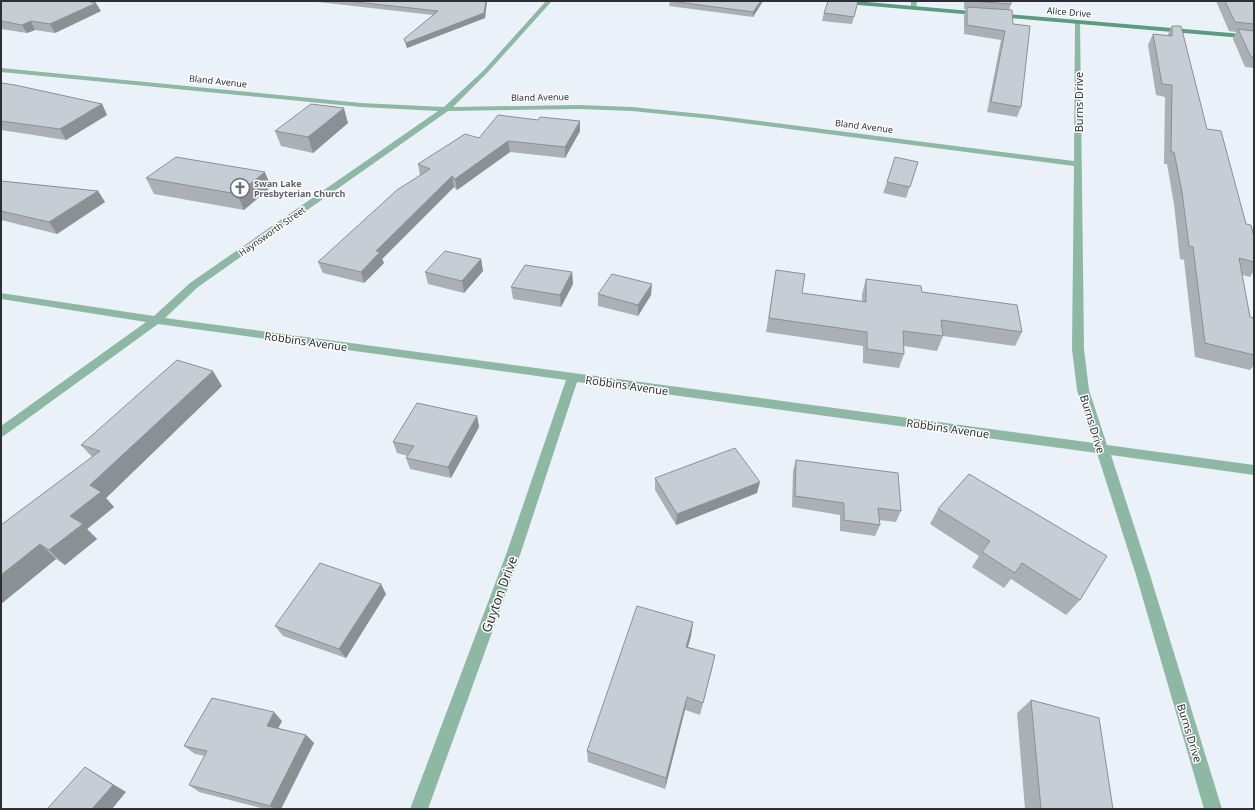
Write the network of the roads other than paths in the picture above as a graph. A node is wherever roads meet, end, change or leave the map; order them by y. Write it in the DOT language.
graph roads {
  1 [pos="549,1"];
  2 [pos="835,1"];
  3 [pos="914,4"];
  4 [pos="1078,22"];
  5 [pos="1254,37"];
  6 [pos="1,70"];
  7 [pos="446,109"];
  8 [pos="1078,164"];
  9 [pos="1,296"];
  10 [pos="156,320"];
  11 [pos="573,377"];
  12 [pos="1,432"];
  13 [pos="1101,449"];
  14 [pos="1254,470"];
  15 [pos="419,809"];
  16 [pos="1213,809"];
  1 -- 7 [label="street, Haynsworth Street"];
  2 -- 3 [label="main road, Alice Drive"];
  3 -- 4 [label="main road, Alice Drive"];
  4 -- 5 [label="main road, Alice Drive"];
  4 -- 8 [label="street, Burns Drive"];
  6 -- 7 [label="street, Bland Avenue"];
  7 -- 8 [label="street, Bland Avenue"];
  7 -- 10 [label="street, Haynsworth Street"];
  8 -- 13 [label="street, Burns Drive"];
  9 -- 10 [label="street, Robbins Avenue"];
  10 -- 11 [label="street, Robbins Avenue"];
  10 -- 12 [label="street, Haynsworth Street"];
  11 -- 13 [label="street, Robbins Avenue"];
  11 -- 15 [label="street, Guyton Drive"];
  13 -- 14 [label="street, Robbins Avenue"];
  13 -- 16 [label="street, Burns Drive"];
}
